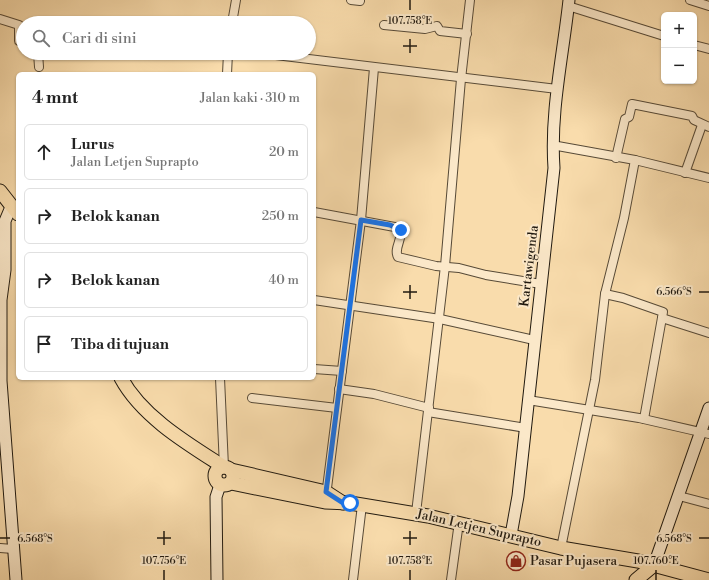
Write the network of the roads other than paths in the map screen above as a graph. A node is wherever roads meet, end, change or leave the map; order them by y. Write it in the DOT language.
graph roads {
  1 [pos="236,0"];
  2 [pos="470,0"];
  3 [pos="690,0"];
  4 [pos="568,3"];
  5 [pos="709,6"];
  6 [pos="233,16"];
  7 [pos="0,19"];
  8 [pos="16,24"];
  9 [pos="384,25"];
  10 [pos="466,34"];
  11 [pos="661,35"];
  12 [pos="697,46"];
  13 [pos="709,49"];
  14 [pos="38,60"];
  15 [pos="228,60"];
  16 [pos="316,60"];
  17 [pos="39,67"];
  18 [pos="374,68"];
  19 [pos="227,72"];
  20 [pos="460,78"];
  21 [pos="557,89"];
  22 [pos="706,126"];
  23 [pos="552,146"];
  24 [pos="616,158"];
  25 [pos="635,160"];
  26 [pos="686,172"];
  27 [pos="709,178"];
  28 [pos="0,190"];
  29 [pos="316,212"];
  30 [pos="11,214"];
  31 [pos="361,220"];
  32 [pos="445,266"];
  33 [pos="541,284"];
  34 [pos="605,294"];
  35 [pos="1,300"];
  36 [pos="316,300"];
  37 [pos="350,307"];
  38 [pos="662,318"];
  39 [pos="440,319"];
  40 [pos="709,333"];
  41 [pos="534,340"];
  42 [pos="316,369"];
  43 [pos="342,371"];
  44 [pos="122,380"];
  45 [pos="220,380"];
  46 [pos="339,389"];
  47 [pos="252,398"];
  48 [pos="528,400"];
  49 [pos="337,408"];
  50 [pos="709,408"];
  51 [pos="429,410"];
  52 [pos="589,410"];
  53 [pos="2,415"];
  54 [pos="644,419"];
  55 [pos="526,428"];
  56 [pos="705,433"];
  57 [pos="4,476"];
  58 [pos="224,476"];
  59 [pos="679,496"];
  60 [pos="326,497"];
  61 [pos="709,504"];
  62 [pos="362,505"];
  63 [pos="416,513"];
  64 [pos="459,522"];
  65 [pos="511,535"];
  66 [pos="0,548"];
  67 [pos="561,548"];
  68 [pos="13,549"];
  69 [pos="625,559"];
  70 [pos="654,566"];
  71 [pos="16,580"];
  72 [pos="217,580"];
  73 [pos="353,580"];
  74 [pos="450,580"];
  75 [pos="632,580"];
  76 [pos="636,580"];
  77 [pos="709,580"];
  1 -- 6 [label="street"];
  2 -- 10 [label="street"];
  3 -- 5 [label="street"];
  4 -- 11 [label="street"];
  4 -- 21 [label="street, Kartawigenda"];
  7 -- 8 [label="street"];
  9 -- 10 [label="street"];
  10 -- 20 [label="street"];
  12 -- 13 [label="street"];
  14 -- 17 [label="street"];
  15 -- 19 [label="street"];
  16 -- 18 [label="street"];
  18 -- 20 [label="street"];
  18 -- 31 [label="street"];
  20 -- 21 [label="street"];
  20 -- 32 [label="street"];
  21 -- 23 [label="street, Kartawigenda"];
  22 -- 24 [label="street"];
  22 -- 26 [label="street"];
  23 -- 24 [label="street"];
  23 -- 33 [label="street, Kartawigenda"];
  24 -- 25 [label="street"];
  25 -- 26 [label="street"];
  25 -- 34 [label="street"];
  26 -- 27 [label="street"];
  28 -- 30 [label="main road"];
  29 -- 31 [label="street"];
  30 -- 35 [label="street"];
  31 -- 32 [label="street"];
  31 -- 37 [label="street"];
  32 -- 33 [label="street"];
  32 -- 39 [label="street"];
  33 -- 41 [label="street, Kartawigenda"];
  34 -- 38 [label="street"];
  34 -- 52 [label="street"];
  35 -- 53 [label="street"];
  36 -- 37 [label="street"];
  37 -- 39 [label="street"];
  37 -- 43 [label="street"];
  38 -- 40 [label="street"];
  38 -- 54 [label="street"];
  39 -- 41 [label="street"];
  39 -- 51 [label="street"];
  41 -- 48 [label="street, Kartawigenda"];
  42 -- 43 [label="street"];
  43 -- 46 [label="street"];
  44 -- 58 [label="main road"];
  45 -- 58 [label="street"];
  46 -- 49 [label="street"];
  46 -- 51 [label="street"];
  47 -- 49 [label="street"];
  48 -- 52 [label="street"];
  48 -- 55 [label="street, Kartawigenda"];
  49 -- 60 [label="street"];
  50 -- 56 [label="street"];
  51 -- 55 [label="street"];
  51 -- 63 [label="street"];
  52 -- 54 [label="street"];
  52 -- 67 [label="street"];
  53 -- 57 [label="street"];
  54 -- 56 [label="street"];
  55 -- 65 [label="street, Kartawigenda"];
  56 -- 59 [label="street"];
  57 -- 68 [label="street"];
  58 -- 60 [label="main road, Jalan Letjen Suprapto"];
  58 -- 72 [label="street"];
  59 -- 61 [label="street"];
  59 -- 70 [label="street"];
  60 -- 62 [label="main road, Jalan Letjen Suprapto"];
  62 -- 63 [label="main road, Jalan Letjen Suprapto"];
  62 -- 73 [label="street"];
  63 -- 64 [label="main road, Jalan Letjen Suprapto"];
  64 -- 65 [label="main road, Jalan Letjen Suprapto"];
  64 -- 74 [label="street"];
  65 -- 67 [label="main road, Jalan Letjen Suprapto"];
  66 -- 68 [label="street"];
  67 -- 69 [label="main road, Jalan Letjen Suprapto"];
  68 -- 71 [label="street"];
  69 -- 70 [label="main road, Jalan Letjen Suprapto"];
  69 -- 75 [label="main road"];
  70 -- 76 [label="main road"];
  70 -- 77 [label="main road, Jalan Letjen Suprapto"];
}
